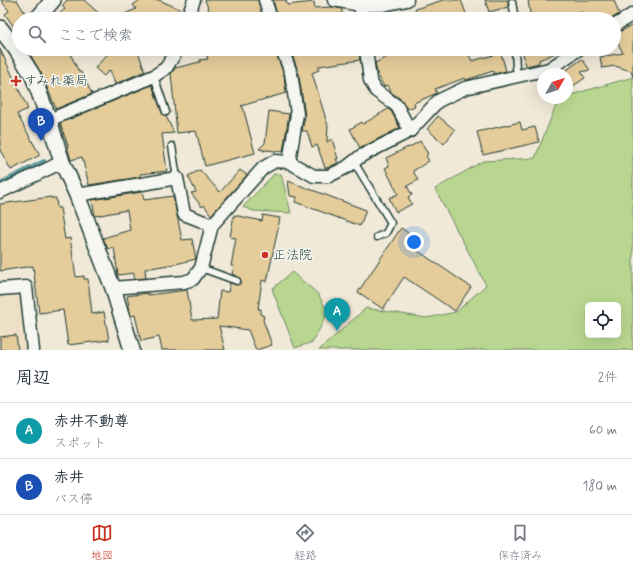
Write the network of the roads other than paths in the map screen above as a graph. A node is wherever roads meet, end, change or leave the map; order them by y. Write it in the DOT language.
graph roads {
  1 [pos="53,0"];
  2 [pos="194,0"];
  3 [pos="265,0"];
  4 [pos="334,0"];
  5 [pos="407,0"];
  6 [pos="512,2"];
  7 [pos="360,5"];
  8 [pos="44,12"];
  9 [pos="190,12"];
  10 [pos="269,12"];
  11 [pos="361,12"];
  12 [pos="514,12"];
  13 [pos="633,14"];
  14 [pos="621,22"];
  15 [pos="0,28"];
  16 [pos="12,41"];
  17 [pos="23,56"];
  18 [pos="174,56"];
  19 [pos="285,56"];
  20 [pos="367,56"];
  21 [pos="515,56"];
  22 [pos="568,56"];
  23 [pos="154,76"];
  24 [pos="518,76"];
  25 [pos="166,112"];
  26 [pos="49,120"];
  27 [pos="410,130"];
  28 [pos="172,146"];
  29 [pos="62,162"];
  30 [pos="289,162"];
  31 [pos="354,162"];
  32 [pos="177,178"];
  33 [pos="0,192"];
  34 [pos="77,195"];
  35 [pos="212,225"];
  36 [pos="377,237"];
  37 [pos="201,268"];
  38 [pos="237,282"];
  39 [pos="113,288"];
  40 [pos="0,289"];
  41 [pos="33,350"];
  42 [pos="132,350"];
  1 -- 8 [label="street"];
  2 -- 9 [label="street"];
  3 -- 10 [label="street"];
  4 -- 7 [label="street"];
  5 -- 7 [label="street"];
  6 -- 12 [label="lane"];
  7 -- 11 [label="street"];
  13 -- 14 [label="street"];
  15 -- 16 [label="street"];
  17 -- 26 [label="street"];
  18 -- 23 [label="street"];
  19 -- 30 [label="street"];
  20 -- 27 [label="street"];
  21 -- 24 [label="lane"];
  22 -- 24 [label="street"];
  23 -- 25 [label="lane"];
  23 -- 26 [label="street"];
  24 -- 27 [label="street"];
  26 -- 29 [label="street"];
  27 -- 31 [label="street"];
  28 -- 32 [label="lane"];
  29 -- 33 [label="street"];
  29 -- 34 [label="street"];
  30 -- 31 [label="street"];
  30 -- 35 [label="street"];
  31 -- 36 [label="lane"];
  32 -- 34 [label="street"];
  32 -- 35 [label="street"];
  34 -- 39 [label="street"];
  35 -- 37 [label="street"];
  37 -- 38 [label="lane"];
  37 -- 39 [label="street"];
  39 -- 42 [label="street"];
  40 -- 41 [label="street"];
}
